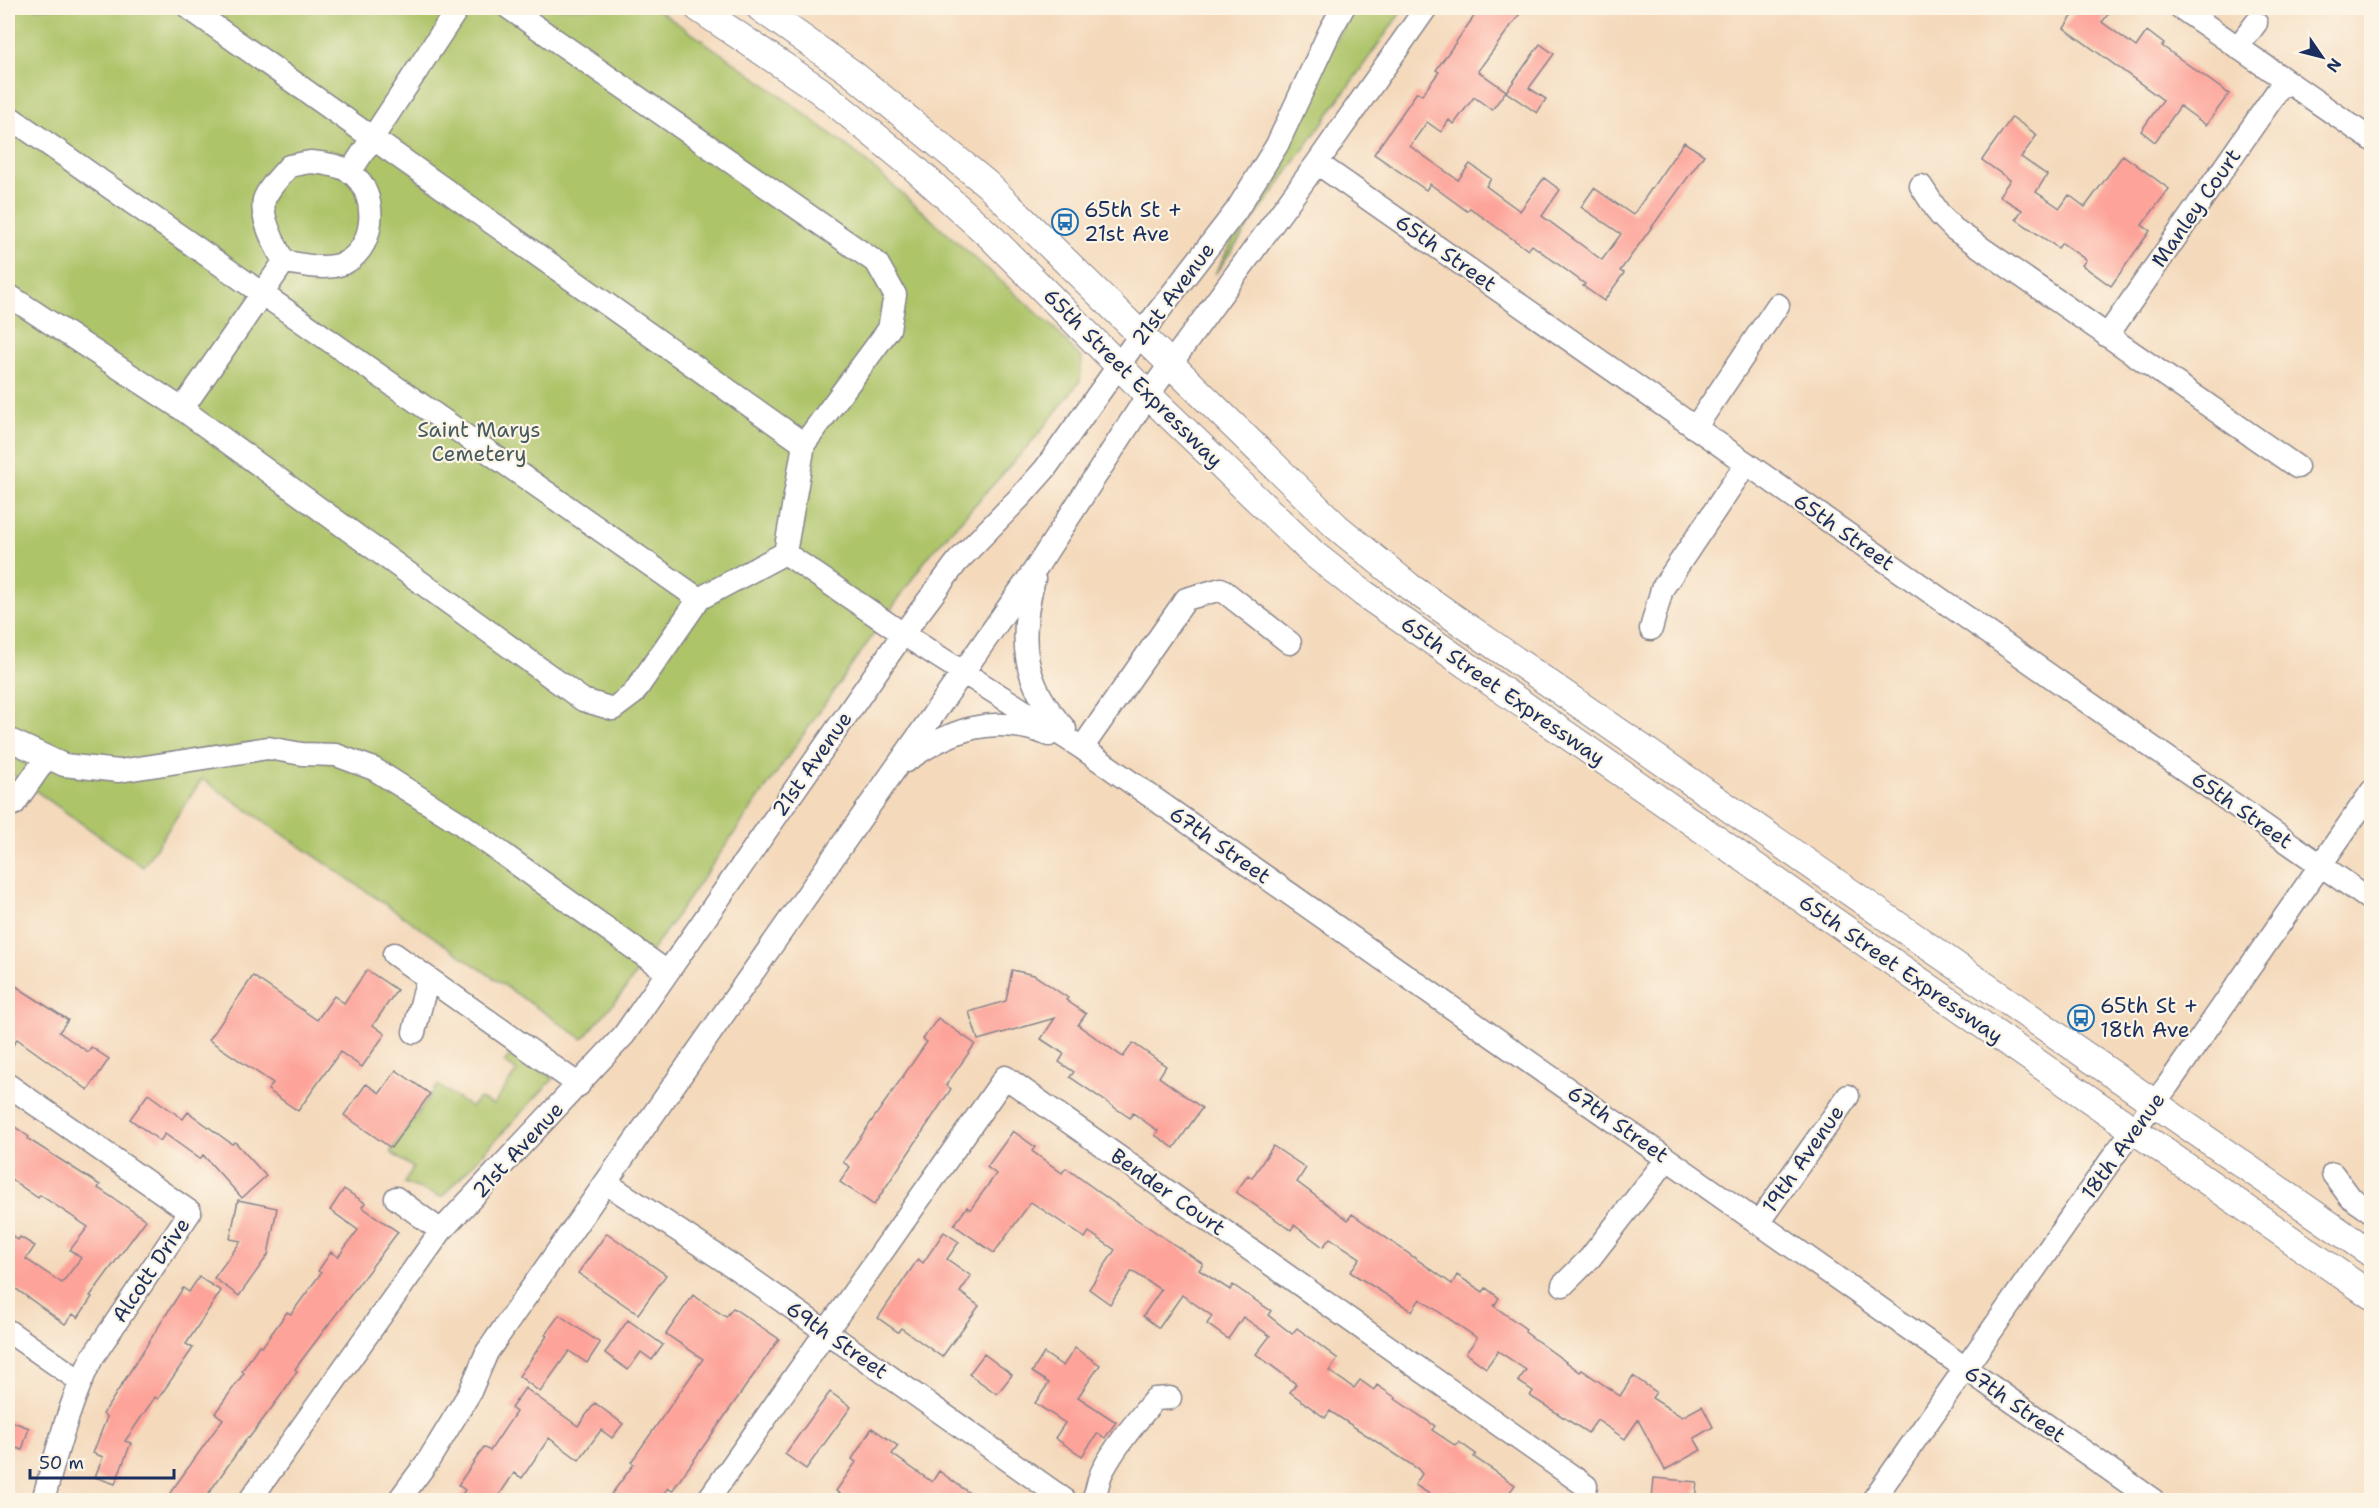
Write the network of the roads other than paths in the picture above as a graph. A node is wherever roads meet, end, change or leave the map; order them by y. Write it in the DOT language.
graph roads {
  1 [pos="189,8"];
  2 [pos="458,8"];
  3 [pos="509,8"];
  4 [pos="698,8"];
  5 [pos="760,8"];
  6 [pos="1343,8"];
  7 [pos="1426,8"];
  8 [pos="2181,8"];
  9 [pos="2256,23"];
  10 [pos="2238,47"];
  11 [pos="2285,80"];
  12 [pos="8,116"];
  13 [pos="372,137"];
  14 [pos="2372,140"];
  15 [pos="1317,163"];
  16 [pos="350,172"];
  17 [pos="1921,186"];
  18 [pos="284,262"];
  19 [pos="262,294"];
  20 [pos="8,296"];
  21 [pos="1778,305"];
  22 [pos="1141,334"];
  23 [pos="2107,336"];
  24 [pos="1171,364"];
  25 [pos="1120,366"];
  26 [pos="1148,395"];
  27 [pos="182,409"];
  28 [pos="1695,428"];
  29 [pos="804,444"];
  30 [pos="1746,464"];
  31 [pos="2297,467"];
  32 [pos="786,554"];
  33 [pos="1038,565"];
  34 [pos="699,599"];
  35 [pos="1651,629"];
  36 [pos="903,634"];
  37 [pos="1290,643"];
  38 [pos="963,672"];
  39 [pos="8,739"];
  40 [pos="1082,748"];
  41 [pos="48,758"];
  42 [pos="895,768"];
  43 [pos="2372,791"];
  44 [pos="8,800"];
  45 [pos="2320,865"];
  46 [pos="2372,901"];
  47 [pos="394,954"];
  48 [pos="668,972"];
  49 [pos="428,978"];
  50 [pos="414,1032"];
  51 [pos="8,1084"];
  52 [pos="579,1085"];
  53 [pos="1848,1096"];
  54 [pos="2153,1103"];
  55 [pos="2132,1131"];
  56 [pos="1667,1159"];
  57 [pos="2333,1174"];
  58 [pos="606,1183"];
  59 [pos="396,1198"];
  60 [pos="2372,1212"];
  61 [pos="1758,1223"];
  62 [pos="441,1231"];
  63 [pos="2372,1254"];
  64 [pos="1563,1285"];
  65 [pos="2372,1296"];
  66 [pos="8,1330"];
  67 [pos="826,1332"];
  68 [pos="1965,1368"];
  69 [pos="80,1381"];
  70 [pos="1170,1398"];
  71 [pos="1586,1486"];
  72 [pos="43,1500"];
  73 [pos="250,1500"];
  74 [pos="399,1500"];
  75 [pos="708,1500"];
  76 [pos="1065,1500"];
  77 [pos="1092,1500"];
  78 [pos="1873,1500"];
  79 [pos="2153,1500"];
  1 -- 13 [label="street"];
  2 -- 13 [label="street"];
  3 -- 29 [label="street"];
  4 -- 25 [label="main road, 65th Street Expressway"];
  5 -- 22 [label="main road, 65th Street Expressway"];
  6 -- 22 [label="street, 21st Avenue"];
  7 -- 15 [label="street, 21st Avenue"];
  8 -- 10 [label="street"];
  9 -- 10 [label="street"];
  10 -- 11 [label="street"];
  11 -- 14 [label="street"];
  11 -- 23 [label="street, Manley Court"];
  12 -- 19 [label="street"];
  13 -- 16 [label="street"];
  13 -- 29 [label="street"];
  15 -- 24 [label="street, 21st Avenue"];
  15 -- 28 [label="street, 65th Street"];
  16 -- 18 [label="street"];
  16 -- 18 [label="street"];
  17 -- 23 [label="street"];
  18 -- 19 [label="street"];
  19 -- 27 [label="street"];
  19 -- 34 [label="street"];
  20 -- 27 [label="street"];
  21 -- 28 [label="street"];
  22 -- 24 [label="main road, 65th Street Expressway"];
  22 -- 25 [label="street, 21st Avenue"];
  23 -- 31 [label="street"];
  24 -- 26 [label="street, 21st Avenue"];
  24 -- 54 [label="main road, 65th Street Expressway"];
  25 -- 26 [label="main road, 65th Street Expressway"];
  25 -- 36 [label="street, 21st Avenue"];
  26 -- 33 [label="street, 21st Avenue"];
  26 -- 55 [label="main road, 65th Street Expressway"];
  27 -- 34 [label="street"];
  28 -- 30 [label="street, 65th Street"];
  29 -- 32 [label="street"];
  30 -- 35 [label="street"];
  30 -- 45 [label="street, 65th Street"];
  32 -- 34 [label="street"];
  32 -- 36 [label="street, 67th Street"];
  33 -- 38 [label="street, 21st Avenue"];
  33 -- 40 [label="street, 67th Street"];
  36 -- 38 [label="street, 67th Street"];
  36 -- 48 [label="street, 21st Avenue"];
  37 -- 40 [label="street"];
  38 -- 40 [label="street, 67th Street"];
  38 -- 42 [label="street, 21st Avenue"];
  39 -- 41 [label="street"];
  40 -- 42 [label="street, 67th Street"];
  40 -- 56 [label="street, 67th Street"];
  41 -- 44 [label="street"];
  41 -- 48 [label="street"];
  42 -- 58 [label="street, 21st Avenue"];
  43 -- 45 [label="street, 18th Avenue"];
  45 -- 46 [label="street, 65th Street"];
  45 -- 54 [label="street, 18th Avenue"];
  47 -- 49 [label="street"];
  48 -- 52 [label="street, 21st Avenue"];
  49 -- 50 [label="street"];
  49 -- 52 [label="street"];
  51 -- 69 [label="street, Alcott Drive"];
  52 -- 62 [label="street, 21st Avenue"];
  53 -- 61 [label="street, 19th Avenue"];
  54 -- 55 [label="street, 18th Avenue"];
  54 -- 63 [label="main road, 65th Street Expressway"];
  55 -- 65 [label="main road, 65th Street Expressway"];
  55 -- 68 [label="street, 18th Avenue"];
  56 -- 61 [label="street, 67th Street"];
  56 -- 64 [label="street"];
  57 -- 60 [label="street"];
  58 -- 67 [label="street, 69th Street"];
  58 -- 74 [label="street, 21st Avenue"];
  59 -- 62 [label="street"];
  61 -- 68 [label="street, 67th Street"];
  62 -- 73 [label="street, 21st Avenue"];
  66 -- 69 [label="street"];
  67 -- 71 [label="street, Bender Court"];
  67 -- 75 [label="street"];
  67 -- 76 [label="street, 69th Street"];
  68 -- 78 [label="street, 18th Avenue"];
  68 -- 79 [label="street, 67th Street"];
  69 -- 72 [label="street, Alcott Drive"];
  70 -- 77 [label="street"];
}
